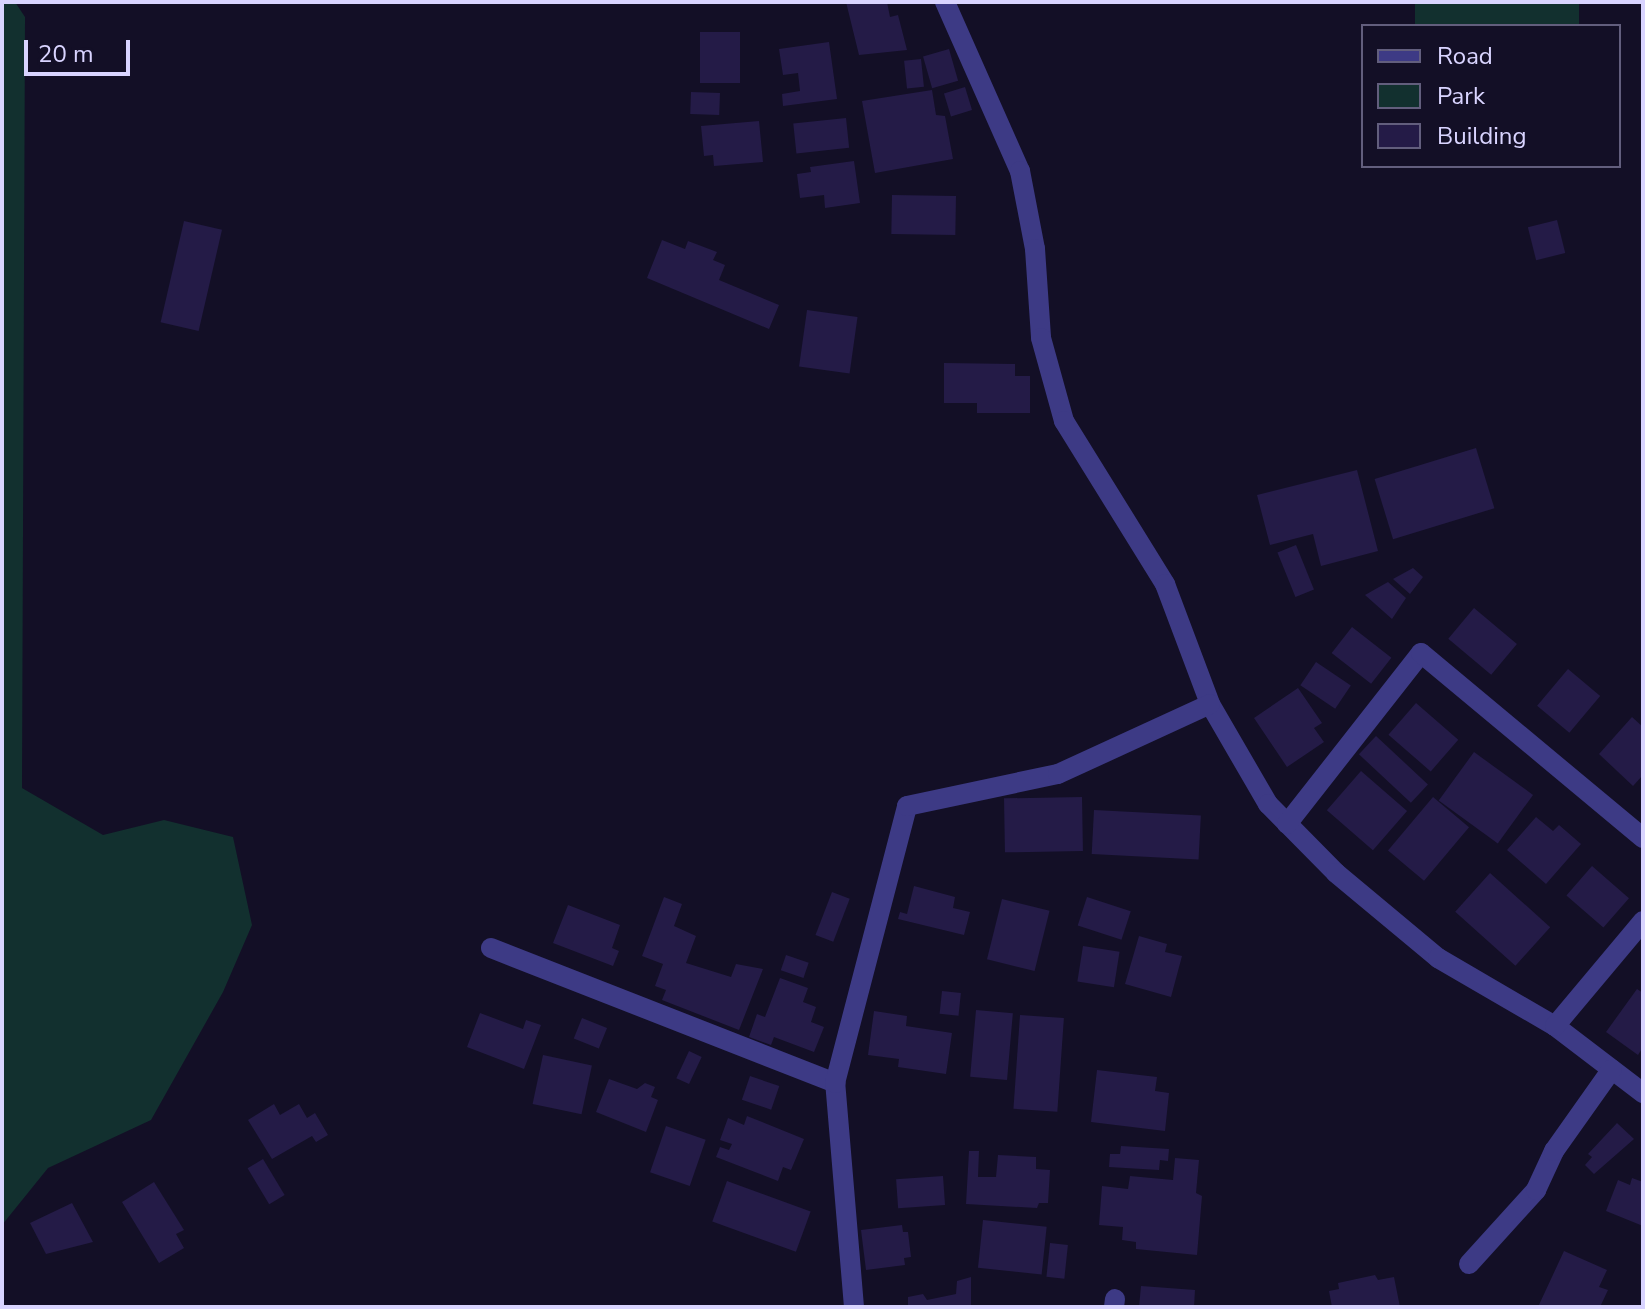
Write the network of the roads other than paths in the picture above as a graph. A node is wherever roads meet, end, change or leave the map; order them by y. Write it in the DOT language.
graph roads {
  1 [pos="945,2"];
  2 [pos="1210,704"];
  3 [pos="1287,824"];
  4 [pos="1643,838"];
  5 [pos="1643,921"];
  6 [pos="491,948"];
  7 [pos="1555,1026"];
  8 [pos="1612,1069"];
  9 [pos="835,1083"];
  10 [pos="1643,1093"];
  11 [pos="1469,1264"];
  12 [pos="854,1307"];
  1 -- 2 [label="street"];
  2 -- 3 [label="street"];
  2 -- 9 [label="street"];
  3 -- 4 [label="street"];
  3 -- 7 [label="street"];
  5 -- 7 [label="street"];
  6 -- 9 [label="street"];
  7 -- 8 [label="street"];
  8 -- 10 [label="street"];
  8 -- 11 [label="street"];
  9 -- 12 [label="street"];
}
